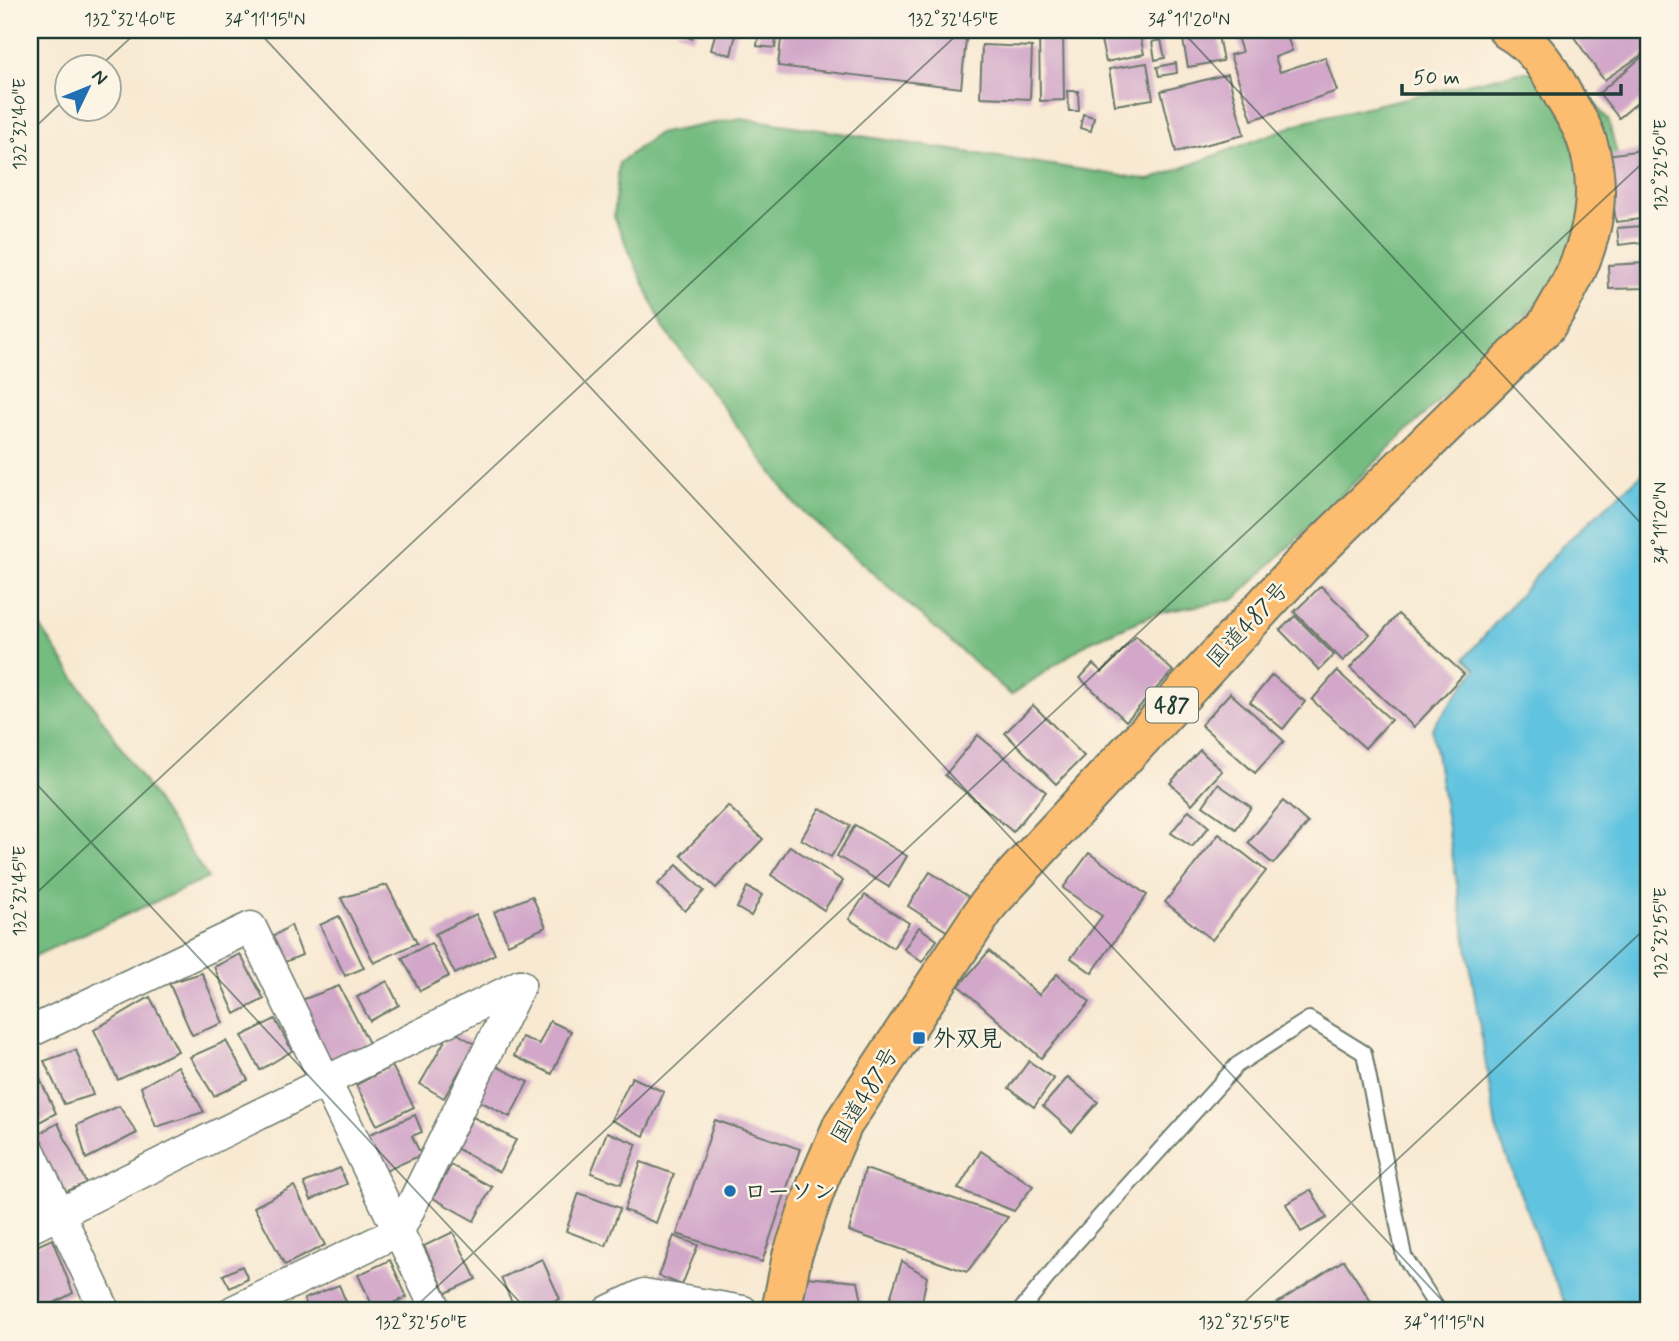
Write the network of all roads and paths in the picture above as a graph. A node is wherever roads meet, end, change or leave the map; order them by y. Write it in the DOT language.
graph roads {
  1 [pos="1508,30"];
  2 [pos="30,1032"];
  3 [pos="327,1080"];
  4 [pos="30,1152"];
  5 [pos="58,1214"];
  6 [pos="30,1228"];
  7 [pos="399,1231"];
  8 [pos="105,1311"];
  9 [pos="233,1311"];
  10 [pos="437,1311"];
  11 [pos="608,1311"];
  12 [pos="743,1311"];
  13 [pos="781,1311"];
  14 [pos="1020,1311"];
  15 [pos="1439,1311"];
  1 -- 13 [label="highway, 国道487号 / 487"];
  2 -- 3 [label="street"];
  3 -- 5 [label="street"];
  3 -- 7 [label="street"];
  3 -- 7 [label="street"];
  4 -- 5 [label="street"];
  5 -- 6 [label="street"];
  5 -- 8 [label="street"];
  7 -- 9 [label="street"];
  7 -- 10 [label="street"];
  11 -- 12 [label="street"];
  14 -- 15 [label="lane"];
}
